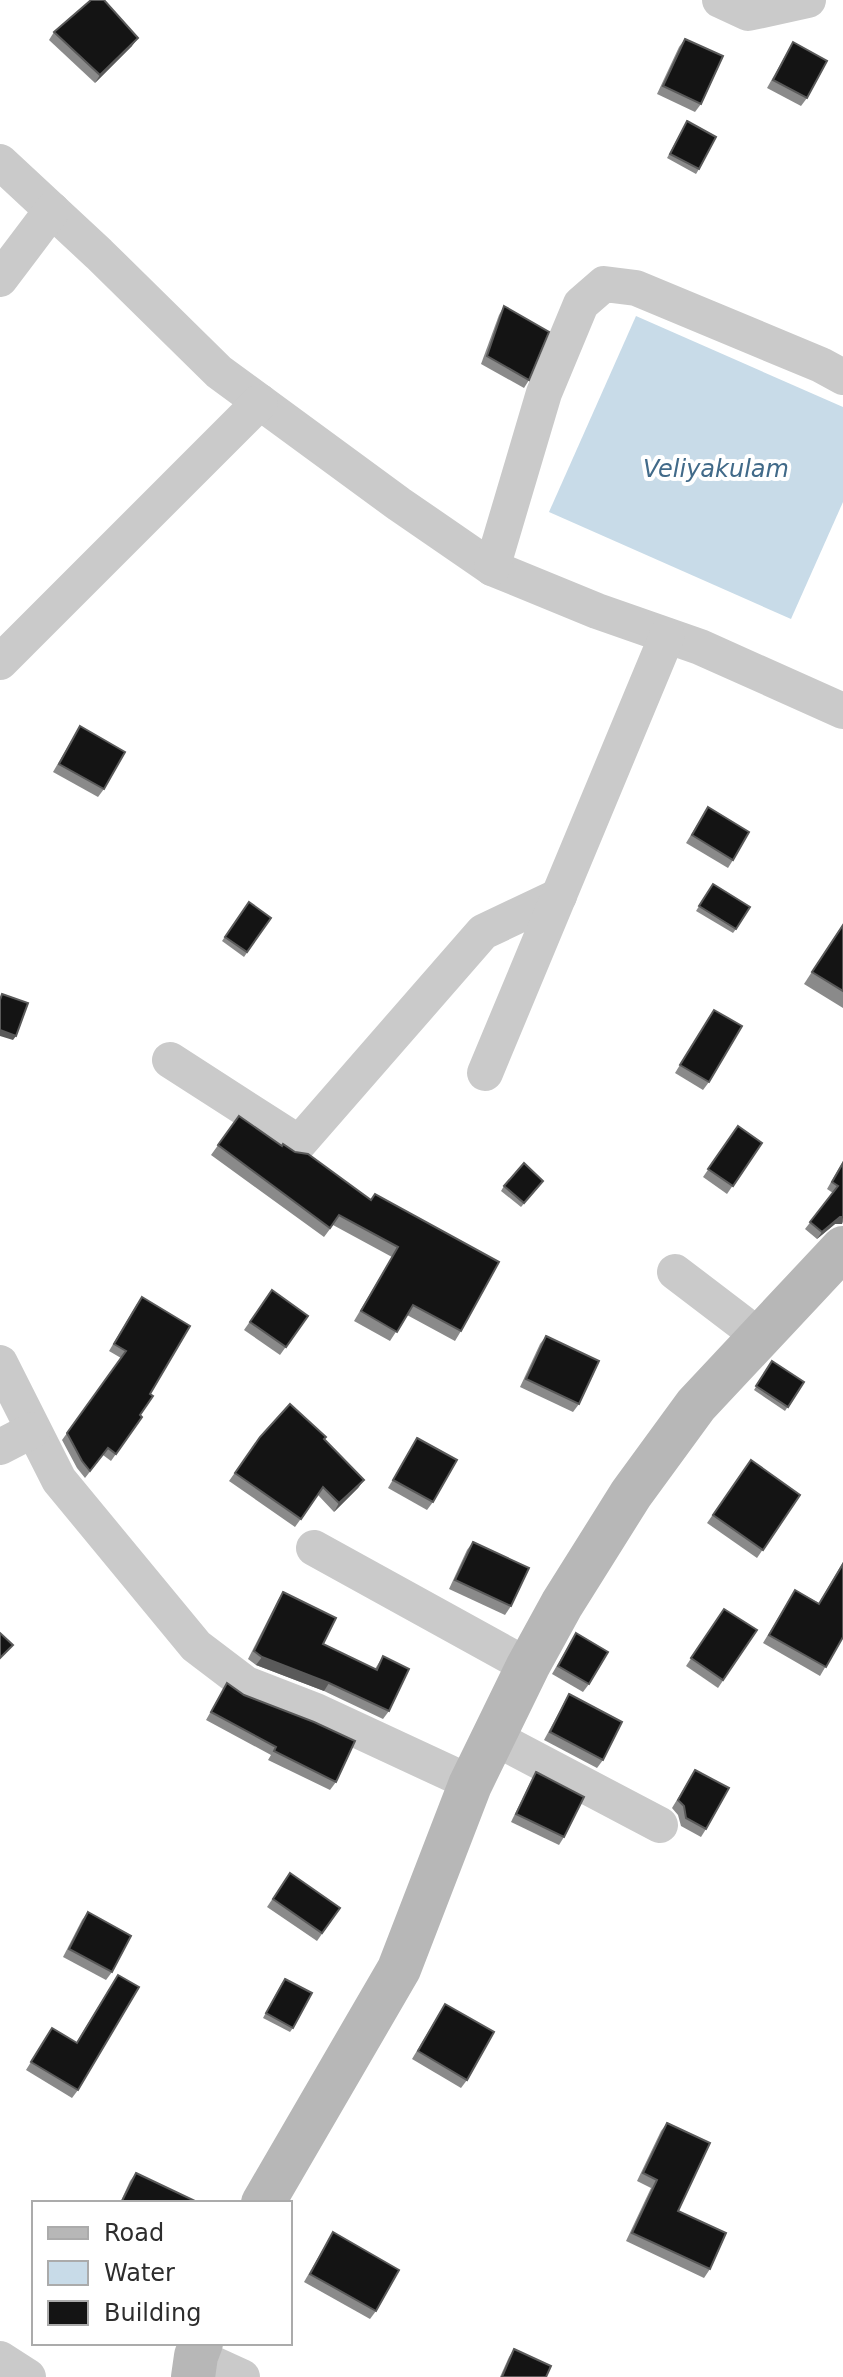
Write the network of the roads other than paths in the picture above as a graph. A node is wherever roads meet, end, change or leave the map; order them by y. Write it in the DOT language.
graph roads {
  1 [pos="720,0"];
  2 [pos="808,0"];
  3 [pos="0,162"];
  4 [pos="52,210"];
  5 [pos="0,279"];
  6 [pos="843,377"];
  7 [pos="260,402"];
  8 [pos="492,568"];
  9 [pos="667,636"];
  10 [pos="0,662"];
  11 [pos="843,711"];
  12 [pos="559,896"];
  13 [pos="170,1060"];
  14 [pos="485,1073"];
  15 [pos="843,1248"];
  16 [pos="675,1272"];
  17 [pos="759,1336"];
  18 [pos="0,1363"];
  19 [pos="33,1430"];
  20 [pos="0,1447"];
  21 [pos="314,1548"];
  22 [pos="528,1666"];
  23 [pos="493,1737"];
  24 [pos="470,1785"];
  25 [pos="660,1825"];
  26 [pos="264,2201"];
  27 [pos="0,2359"];
  28 [pos="197,2359"];
  29 [pos="28,2377"];
  30 [pos="242,2377"];
  1 -- 2 [label="street"];
  3 -- 4 [label="street"];
  4 -- 5 [label="street"];
  4 -- 7 [label="street"];
  6 -- 8 [label="street"];
  7 -- 8 [label="street"];
  7 -- 10 [label="street"];
  8 -- 9 [label="street"];
  9 -- 11 [label="street"];
  9 -- 12 [label="street"];
  12 -- 13 [label="street"];
  12 -- 14 [label="street"];
  15 -- 17 [label="main road"];
  16 -- 17 [label="street"];
  17 -- 22 [label="main road"];
  18 -- 19 [label="street"];
  19 -- 20 [label="street"];
  19 -- 24 [label="street"];
  21 -- 22 [label="street"];
  22 -- 23 [label="main road"];
  23 -- 24 [label="main road"];
  23 -- 25 [label="street"];
  24 -- 26 [label="main road"];
  27 -- 29 [label="street"];
  28 -- 30 [label="street"];
}
